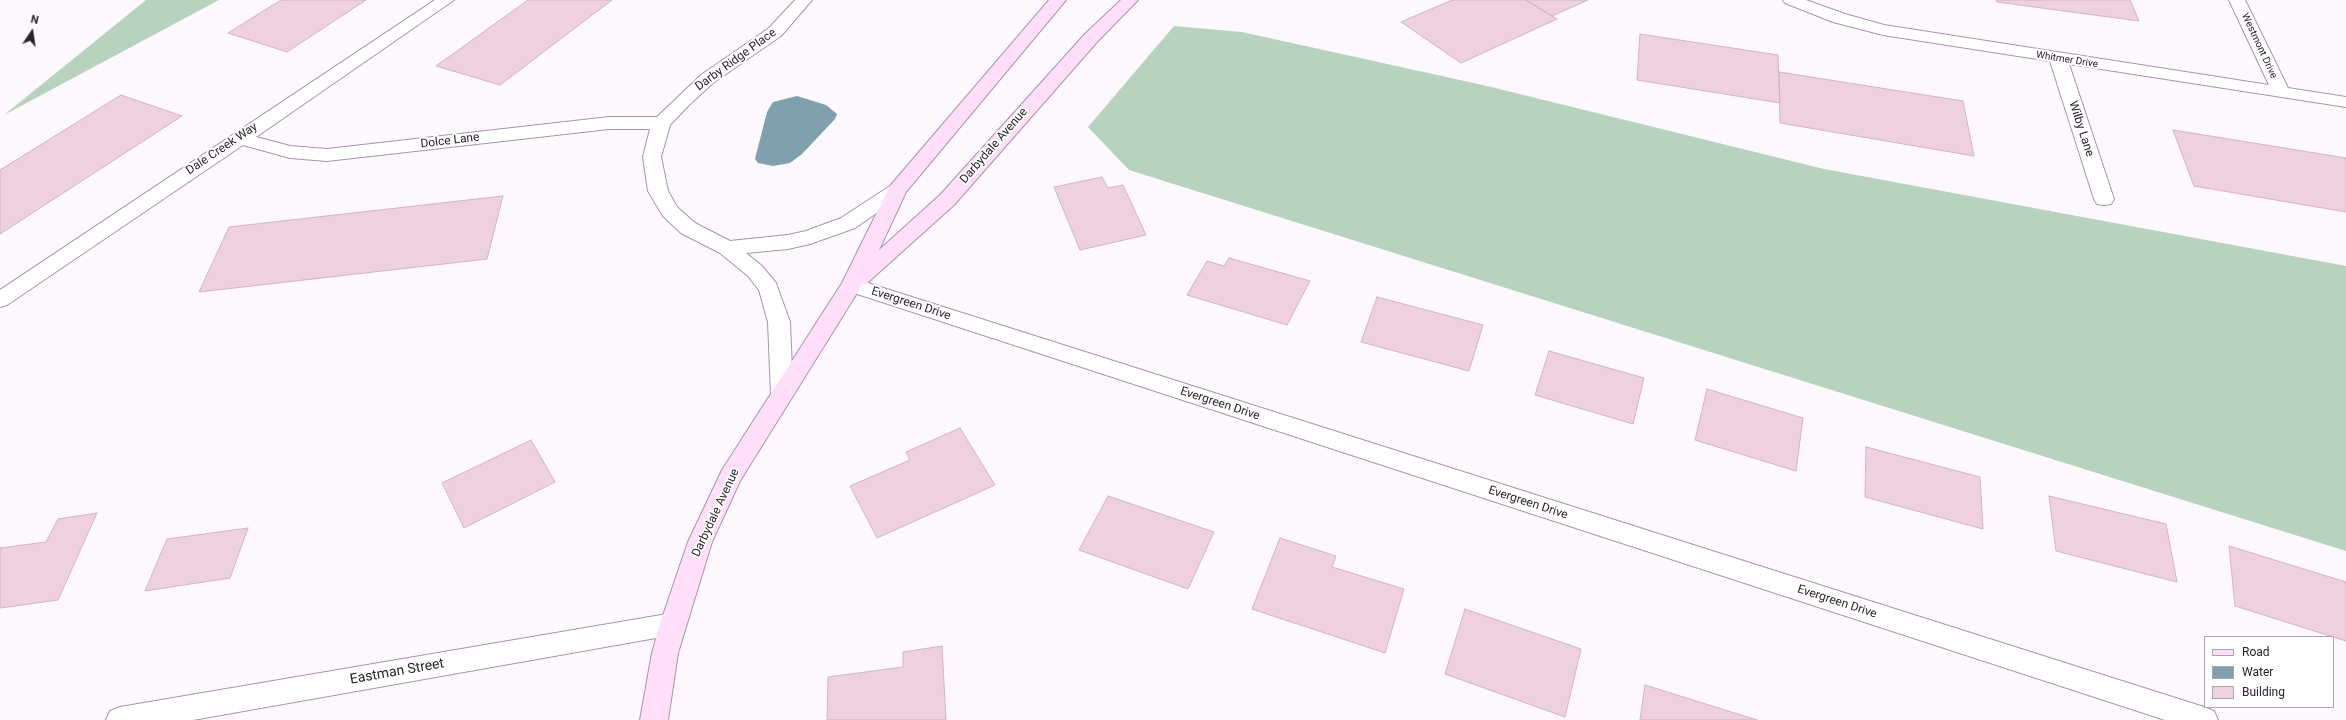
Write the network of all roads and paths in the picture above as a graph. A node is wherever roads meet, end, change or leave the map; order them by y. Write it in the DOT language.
graph roads {
  1 [pos="446,0"];
  2 [pos="804,0"];
  3 [pos="1058,0"];
  4 [pos="1130,0"];
  5 [pos="1791,0"];
  6 [pos="2237,0"];
  7 [pos="2058,58"];
  8 [pos="2281,92"];
  9 [pos="2346,102"];
  10 [pos="662,123"];
  11 [pos="239,138"];
  12 [pos="897,190"];
  13 [pos="2104,199"];
  14 [pos="727,248"];
  15 [pos="852,286"];
  16 [pos="0,300"];
  17 [pos="782,394"];
  18 [pos="673,624"];
  19 [pos="120,720"];
  20 [pos="654,720"];
  21 [pos="2204,720"];
  1 -- 11 [label="street, Dale Creek Way"];
  2 -- 10 [label="street, Darby Ridge Place"];
  3 -- 12 [label="street, Darbydale Avenue"];
  4 -- 15 [label="street, Darbydale Avenue"];
  5 -- 7 [label="street, Whitmer Drive"];
  6 -- 8 [label="street, Westmont Drive"];
  7 -- 8 [label="street, Whitmer Drive"];
  7 -- 13 [label="street, Wilby Lane"];
  8 -- 9 [label="street, Whitmer Drive"];
  10 -- 11 [label="street, Dolce Lane"];
  10 -- 14 [label="street, Darby Ridge Place"];
  11 -- 16 [label="street, Dale Creek Way"];
  12 -- 14 [label="street"];
  12 -- 15 [label="street, Darbydale Avenue"];
  14 -- 17 [label="street, Darby Ridge Place"];
  15 -- 17 [label="street, Darbydale Avenue"];
  15 -- 21 [label="street, Evergreen Drive"];
  17 -- 18 [label="street, Darbydale Avenue"];
  18 -- 19 [label="street, Eastman Street"];
  18 -- 20 [label="street, Darbydale Avenue"];
}
